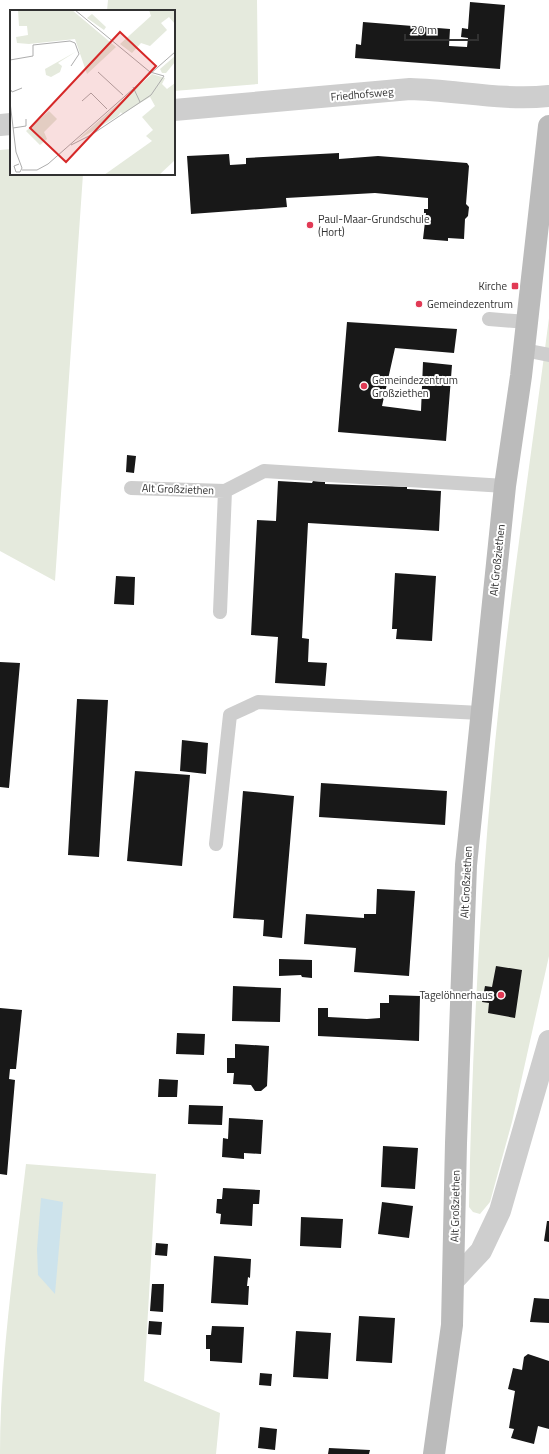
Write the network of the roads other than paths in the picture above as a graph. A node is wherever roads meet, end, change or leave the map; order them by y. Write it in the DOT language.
graph roads {
  1 [pos="549,96"];
  2 [pos="175,110"];
  3 [pos="549,126"];
  4 [pos="489,319"];
  5 [pos="527,322"];
  6 [pos="524,350"];
  7 [pos="549,355"];
  8 [pos="505,486"];
  9 [pos="131,488"];
  10 [pos="225,491"];
  11 [pos="220,612"];
  12 [pos="481,713"];
  13 [pos="216,844"];
  14 [pos="549,1041"];
  15 [pos="454,1280"];
  16 [pos="434,1454"];
  1 -- 2 [label="street, Friedhofsweg"];
  3 -- 5 [label="street, Alt Großziethen"];
  4 -- 5 [label="lane"];
  5 -- 6 [label="street, Alt Großziethen"];
  6 -- 7 [label="lane"];
  6 -- 8 [label="street, Alt Großziethen"];
  8 -- 10 [label="lane, Alt Großziethen"];
  8 -- 12 [label="street, Alt Großziethen"];
  9 -- 10 [label="lane, Alt Großziethen"];
  10 -- 11 [label="lane, Alt Großziethen"];
  12 -- 13 [label="lane"];
  12 -- 15 [label="street, Alt Großziethen"];
  14 -- 15 [label="street"];
  15 -- 16 [label="street, Alt Großziethen"];
}
